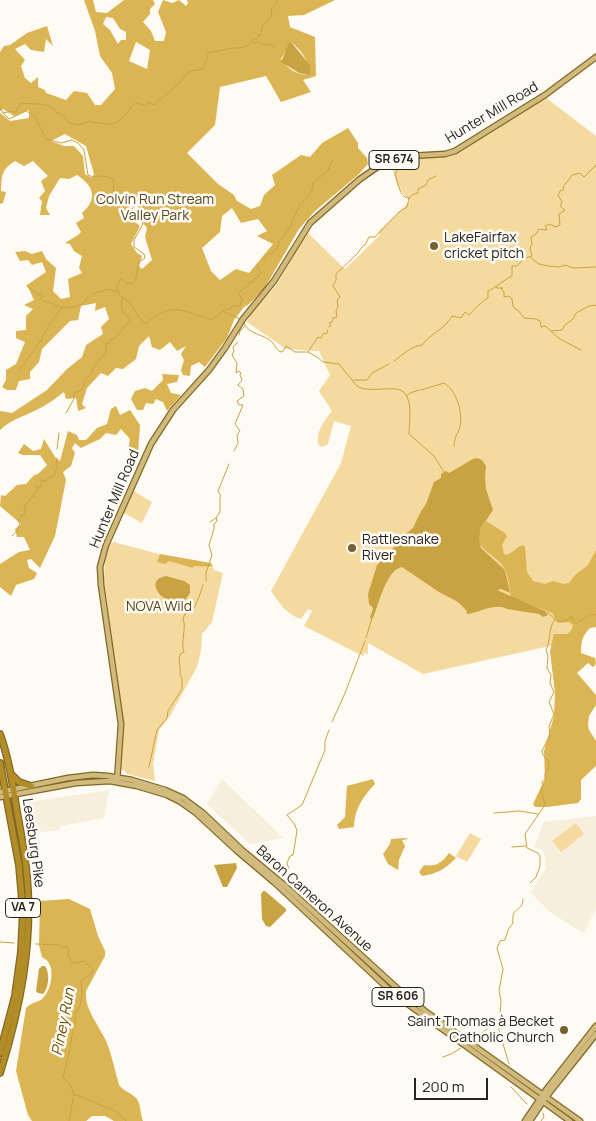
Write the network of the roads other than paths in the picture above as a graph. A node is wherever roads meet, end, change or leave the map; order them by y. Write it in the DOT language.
graph roads {
  1 [pos="596,57"];
  2 [pos="0,734"];
  3 [pos="0,763"];
  4 [pos="10,772"];
  5 [pos="117,780"];
  6 [pos="31,786"];
  7 [pos="14,792"];
  8 [pos="3,794"];
  9 [pos="596,1026"];
  10 [pos="596,1034"];
  11 [pos="0,1053"];
  12 [pos="0,1074"];
  13 [pos="543,1098"];
  14 [pos="525,1121"];
  15 [pos="530,1121"];
  16 [pos="570,1121"];
  17 [pos="580,1121"];
  1 -- 5 [label="main road, Hunter Mill Road / SR 674"];
  2 -- 4 [label="highway, Leesburg Pike / VA 7"];
  3 -- 8 [label="highway, Leesburg Pike / VA 7"];
  4 -- 6 [label="highway"];
  4 -- 7 [label="highway, Leesburg Pike / VA 7"];
  5 -- 6 [label="main road, Baron Cameron Avenue / SR 606"];
  5 -- 7 [label="main road, Baron Cameron Avenue / SR 606"];
  5 -- 13 [label="main road, Baron Cameron Avenue / SR 606"];
  6 -- 7 [label="main road, Baron Cameron Avenue / SR 606"];
  7 -- 8 [label="main road, Baron Cameron Avenue / SR 606"];
  7 -- 12 [label="highway, Leesburg Pike / VA 7"];
  8 -- 11 [label="highway, Leesburg Pike / VA 7"];
  9 -- 13 [label="main road"];
  10 -- 13 [label="main road"];
  13 -- 14 [label="main road"];
  13 -- 15 [label="main road"];
  13 -- 16 [label="main road, Baron Cameron Avenue / SR 606"];
  13 -- 17 [label="main road, Baron Cameron Avenue / SR 606"];
}
